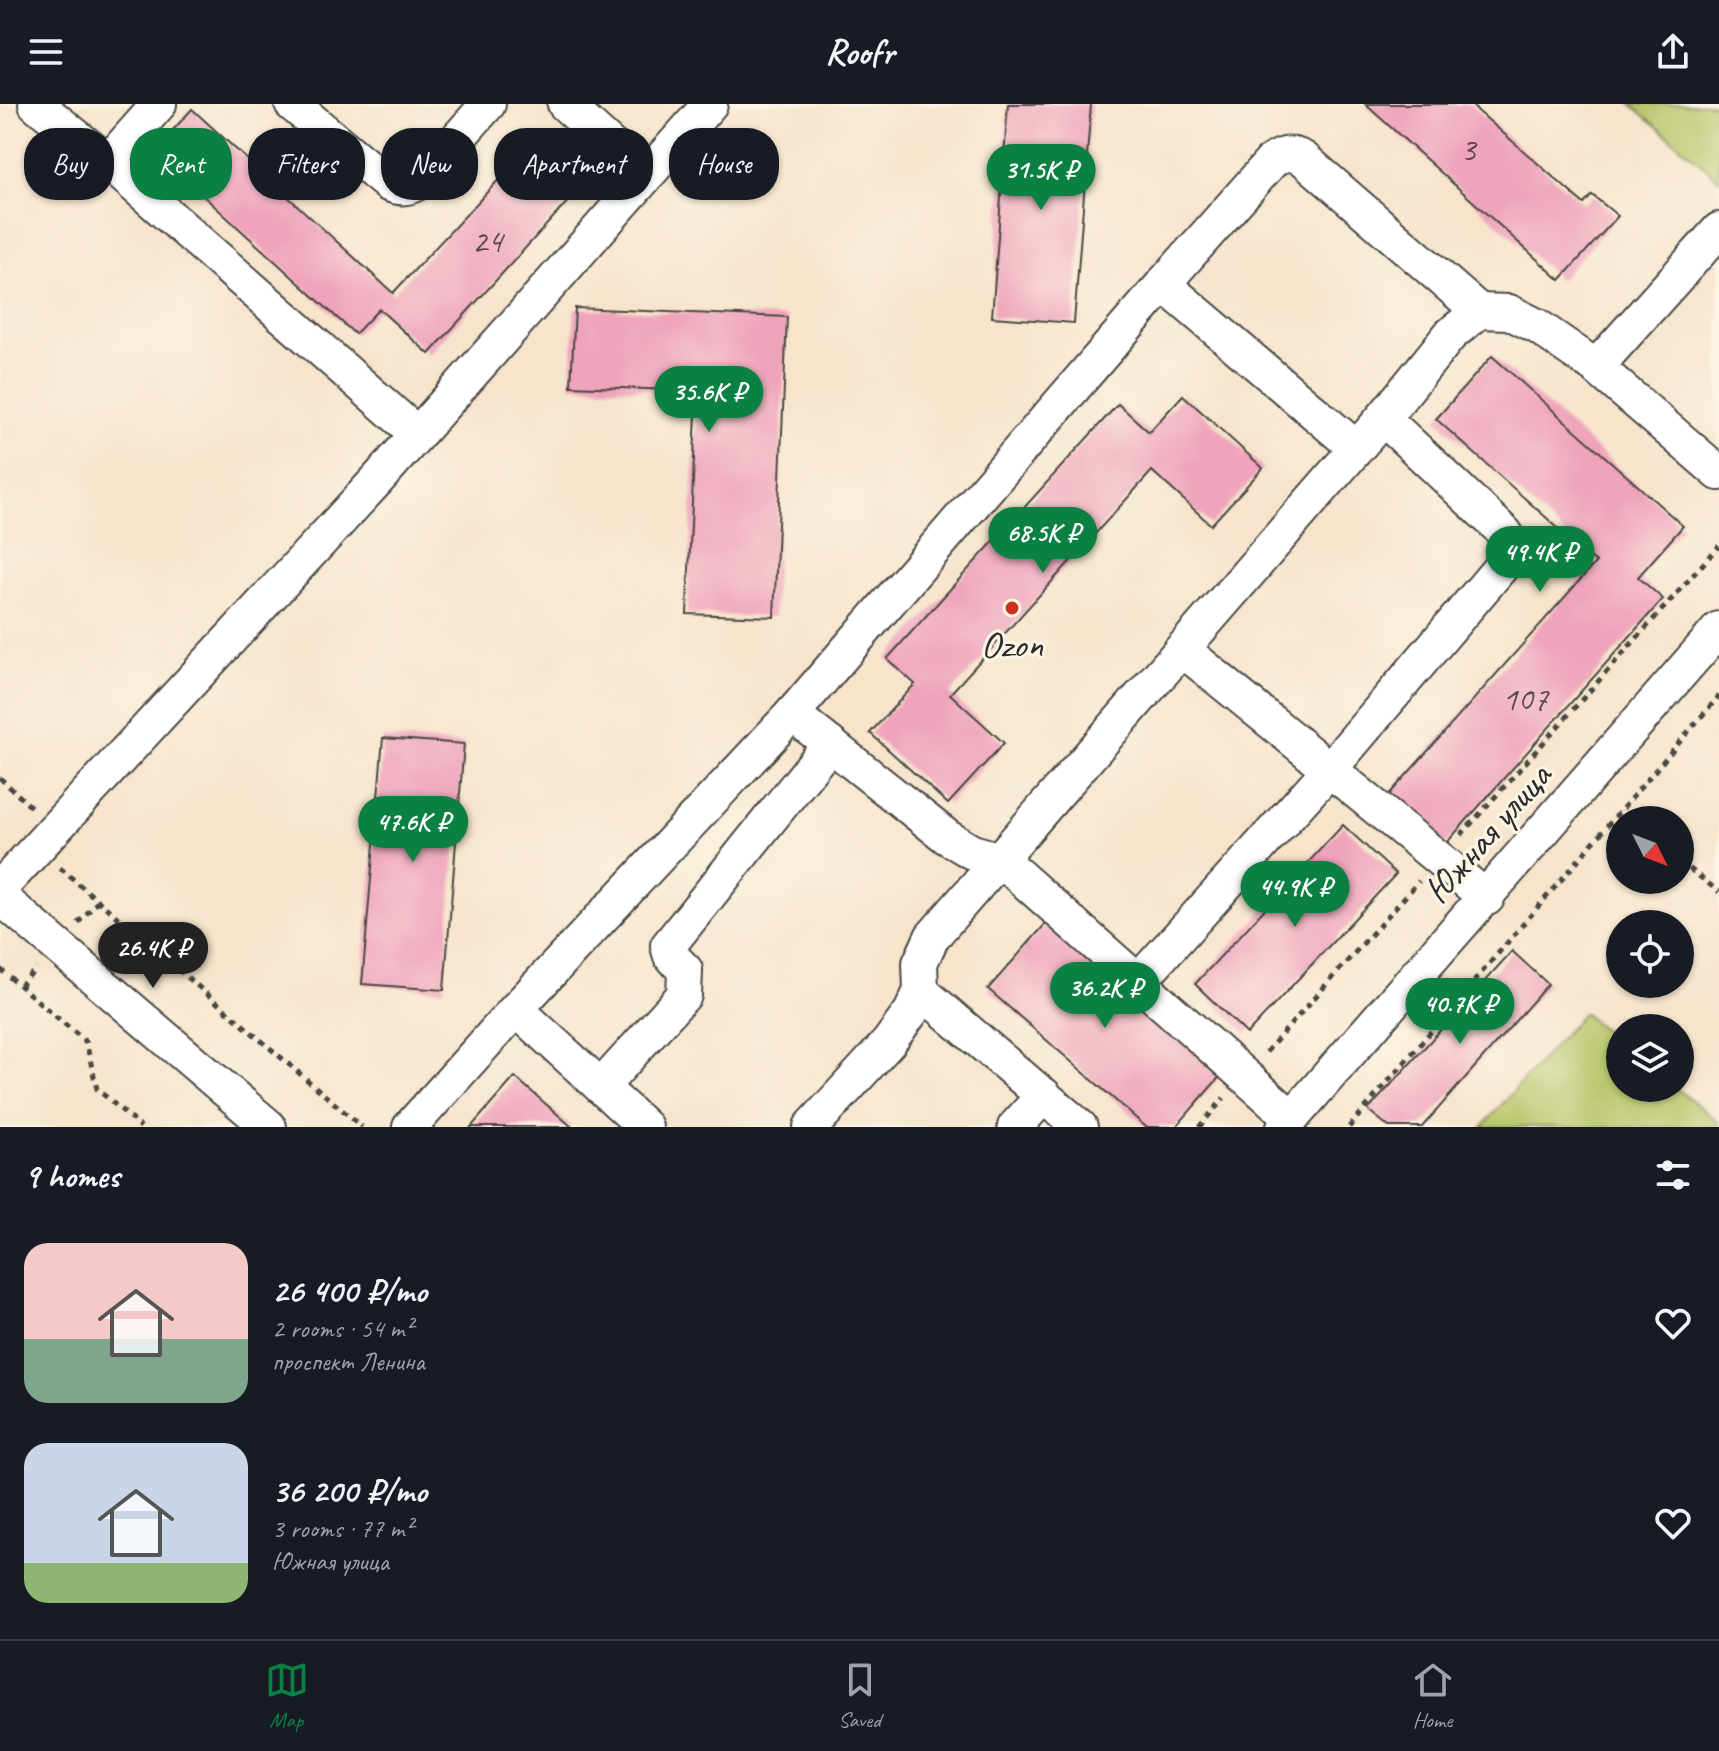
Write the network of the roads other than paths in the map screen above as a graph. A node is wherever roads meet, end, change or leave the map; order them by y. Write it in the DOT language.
graph roads {
  1 [pos="36,104"];
  2 [pos="159,104"];
  3 [pos="292,104"];
  4 [pos="488,104"];
  5 [pos="565,104"];
  6 [pos="710,104"];
  7 [pos="66,128"];
  8 [pos="592,128"];
  9 [pos="114,155"];
  10 [pos="114,167"];
  11 [pos="653,167"];
  12 [pos="624,200"];
  13 [pos="1719,230"];
  14 [pos="1163,284"];
  15 [pos="1479,311"];
  16 [pos="1596,367"];
  17 [pos="1383,418"];
  18 [pos="417,434"];
  19 [pos="1356,448"];
  20 [pos="1719,473"];
  21 [pos="1719,629"];
  22 [pos="1182,649"];
  23 [pos="792,714"];
  24 [pos="830,744"];
  25 [pos="1329,770"];
  26 [pos="1001,860"];
  27 [pos="0,888"];
  28 [pos="0,897"];
  29 [pos="1487,898"];
  30 [pos="1137,983"];
  31 [pos="921,991"];
  32 [pos="516,1009"];
  33 [pos="601,1087"];
  34 [pos="1044,1095"];
  35 [pos="1288,1123"];
  36 [pos="269,1127"];
  37 [pos="410,1127"];
  38 [pos="645,1127"];
  39 [pos="811,1127"];
  40 [pos="1015,1127"];
  41 [pos="1080,1127"];
  1 -- 7 [label="street"];
  2 -- 9 [label="street"];
  3 -- 4 [label="street"];
  5 -- 8 [label="street"];
  6 -- 11 [label="street"];
  10 -- 18 [label="street"];
  12 -- 18 [label="street"];
  13 -- 16 [label="street"];
  14 -- 15 [label="street"];
  14 -- 19 [label="street"];
  14 -- 23 [label="street"];
  15 -- 16 [label="street"];
  15 -- 17 [label="street"];
  16 -- 20 [label="street"];
  17 -- 19 [label="street"];
  17 -- 25 [label="street"];
  18 -- 27 [label="street"];
  19 -- 22 [label="street"];
  21 -- 29 [label="street, Южная улица"];
  22 -- 25 [label="street"];
  22 -- 26 [label="street"];
  23 -- 24 [label="street"];
  23 -- 32 [label="street"];
  24 -- 26 [label="street"];
  24 -- 33 [label="street"];
  25 -- 29 [label="street"];
  25 -- 30 [label="street"];
  26 -- 30 [label="street"];
  26 -- 31 [label="street"];
  28 -- 36 [label="street"];
  29 -- 35 [label="street, Южная улица"];
  30 -- 35 [label="street"];
  31 -- 34 [label="street"];
  31 -- 39 [label="street"];
  32 -- 33 [label="street"];
  32 -- 37 [label="street"];
  33 -- 38 [label="street"];
  34 -- 40 [label="street"];
  34 -- 41 [label="street"];
}
